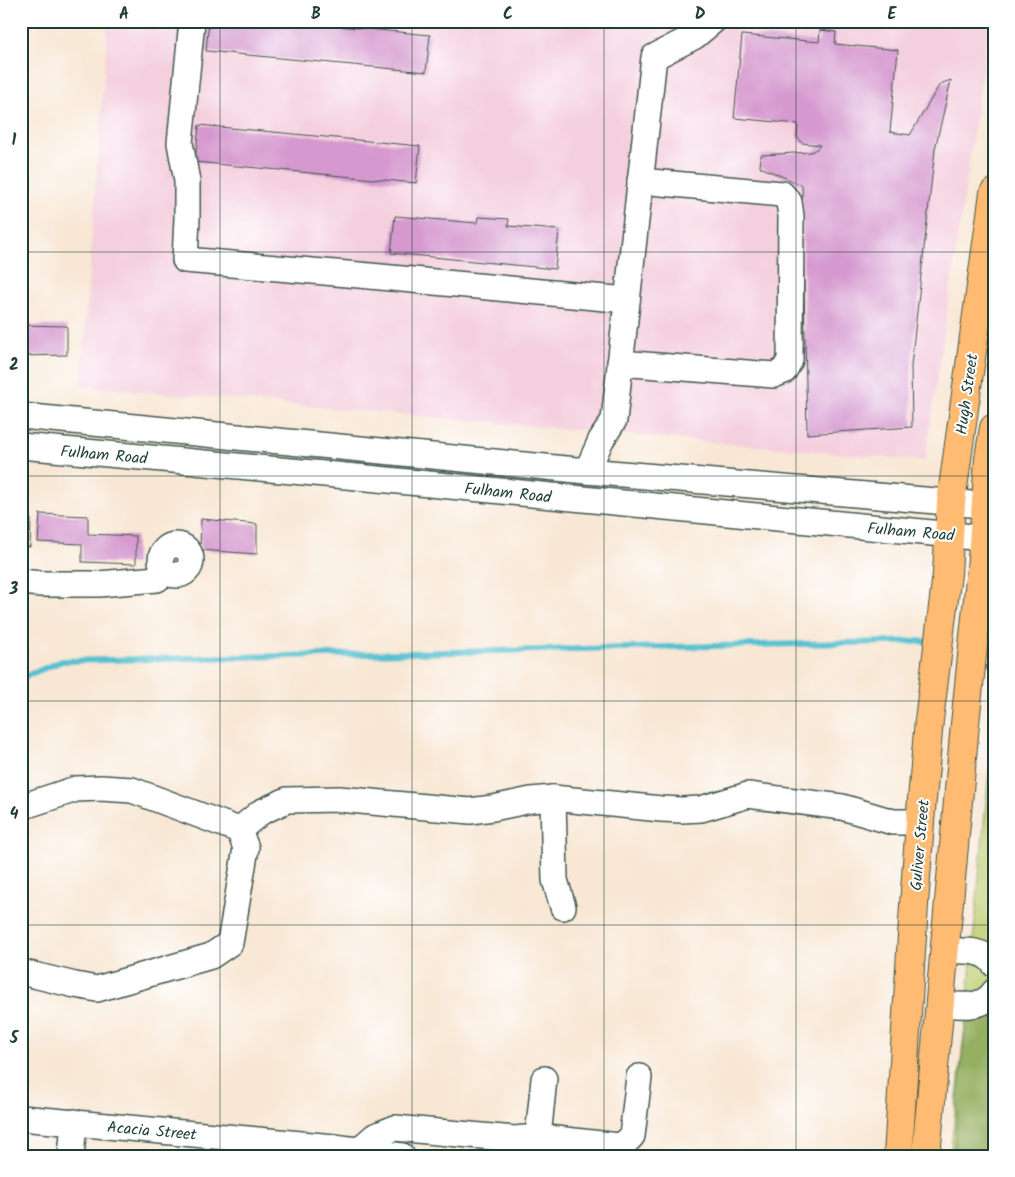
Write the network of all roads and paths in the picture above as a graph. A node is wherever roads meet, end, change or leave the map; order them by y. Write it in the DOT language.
graph roads {
  1 [pos="192,21"];
  2 [pos="713,21"];
  3 [pos="640,181"];
  4 [pos="994,194"];
  5 [pos="627,300"];
  6 [pos="620,363"];
  7 [pos="21,416"];
  8 [pos="994,428"];
  9 [pos="21,446"];
  10 [pos="587,471"];
  11 [pos="951,502"];
  12 [pos="990,505"];
  13 [pos="949,535"];
  14 [pos="989,539"];
  15 [pos="167,572"];
  16 [pos="21,582"];
  17 [pos="553,798"];
  18 [pos="21,807"];
  19 [pos="920,822"];
  20 [pos="239,830"];
  21 [pos="563,907"];
  22 [pos="944,951"];
  23 [pos="994,964"];
  24 [pos="21,972"];
  25 [pos="994,992"];
  26 [pos="939,1004"];
  27 [pos="639,1077"];
  28 [pos="544,1079"];
  29 [pos="21,1118"];
  30 [pos="74,1122"];
  31 [pos="538,1137"];
  32 [pos="359,1150"];
  33 [pos="333,1151"];
  34 [pos="70,1156"];
  35 [pos="402,1156"];
  36 [pos="898,1156"];
  37 [pos="926,1156"];
  1 -- 5 [label="street"];
  2 -- 3 [label="street"];
  3 -- 5 [label="street"];
  3 -- 6 [label="street"];
  4 -- 11 [label="main road, Hugh Street"];
  5 -- 6 [label="street"];
  6 -- 10 [label="street"];
  7 -- 10 [label="street, Fulham Road"];
  8 -- 12 [label="main road, Hugh Street"];
  9 -- 13 [label="street, Fulham Road"];
  10 -- 11 [label="street, Fulham Road"];
  11 -- 12 [label="street, Fulham Road"];
  11 -- 13 [label="main road, Hugh Street"];
  12 -- 14 [label="main road, Hugh Street"];
  13 -- 14 [label="street, Fulham Road"];
  13 -- 19 [label="main road, Guliver Street"];
  14 -- 22 [label="main road"];
  15 -- 16 [label="street"];
  17 -- 19 [label="street"];
  17 -- 20 [label="street"];
  17 -- 21 [label="street"];
  18 -- 20 [label="street"];
  19 -- 36 [label="main road, Guliver Street"];
  20 -- 24 [label="street"];
  22 -- 23 [label="street"];
  22 -- 26 [label="main road"];
  25 -- 26 [label="street"];
  26 -- 37 [label="main road"];
  27 -- 31 [label="street"];
  28 -- 31 [label="street"];
  29 -- 30 [label="street, Acacia Street"];
  30 -- 33 [label="street, Acacia Street"];
  30 -- 34 [label="street"];
  31 -- 32 [label="street"];
  32 -- 33 [label="street, Acacia Street"];
  32 -- 35 [label="street, Acacia Street"];
}
